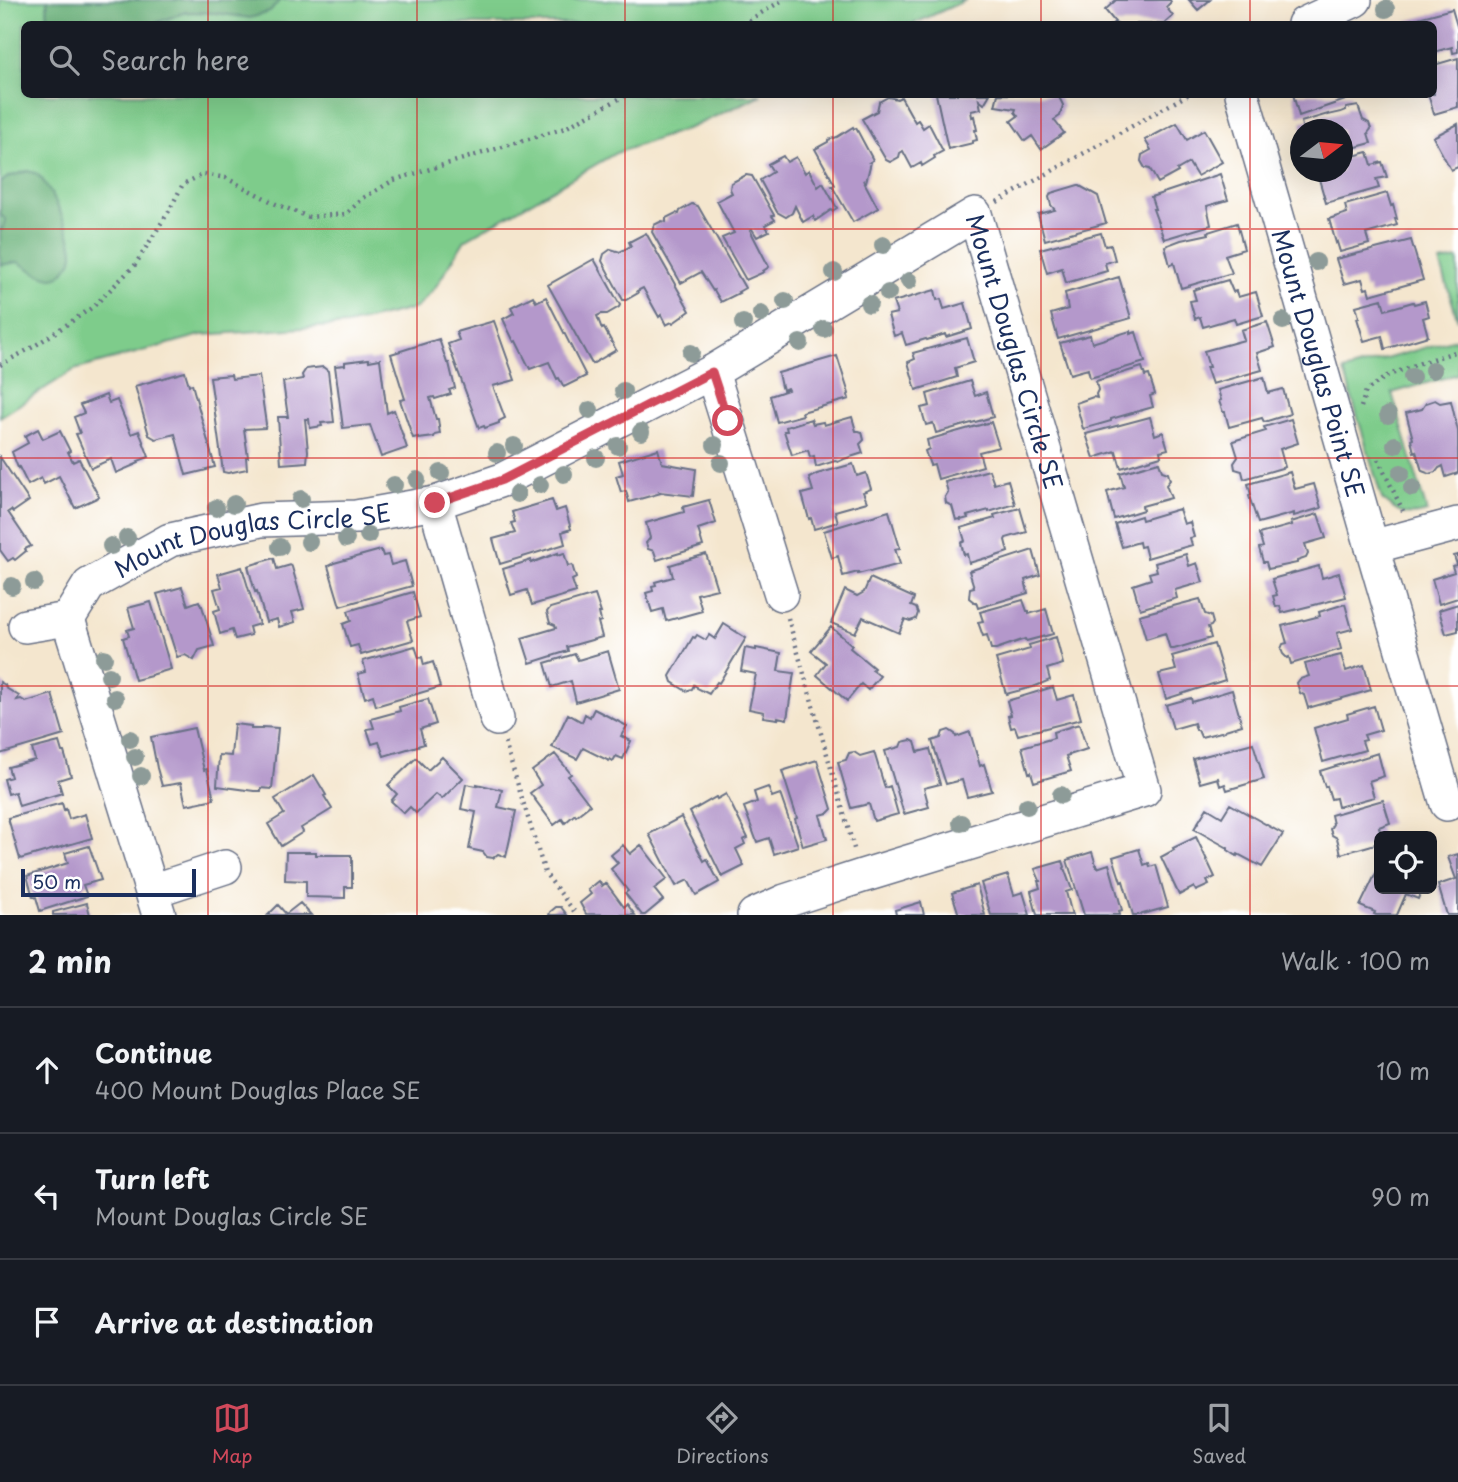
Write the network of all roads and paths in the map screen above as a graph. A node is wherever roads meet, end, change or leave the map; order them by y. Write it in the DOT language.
graph roads {
  1 [pos="782,0"];
  2 [pos="1355,0"];
  3 [pos="748,21"];
  4 [pos="1310,21"];
  5 [pos="621,98"];
  6 [pos="1182,98"];
  7 [pos="1243,98"];
  8 [pos="975,214"];
  9 [pos="1458,351"];
  10 [pos="0,365"];
  11 [pos="712,372"];
  12 [pos="1361,409"];
  13 [pos="1376,452"];
  14 [pos="435,503"];
  15 [pos="1458,524"];
  16 [pos="1410,537"];
  17 [pos="1372,547"];
  18 [pos="781,594"];
  19 [pos="68,619"];
  20 [pos="25,626"];
  21 [pos="497,719"];
  22 [pos="1447,804"];
  23 [pos="225,867"];
  24 [pos="862,876"];
  25 [pos="156,903"];
  26 [pos="577,915"];
  27 [pos="754,915"];
  1 -- 3 [label="path"];
  2 -- 4 [label="street"];
  5 -- 10 [label="path"];
  6 -- 8 [label="path"];
  7 -- 17 [label="street, Mount Douglas Point SE"];
  8 -- 11 [label="street, Mount Douglas Circle SE"];
  8 -- 24 [label="street, Mount Douglas Circle SE"];
  9 -- 12 [label="path"];
  11 -- 14 [label="street, Mount Douglas Circle SE"];
  11 -- 18 [label="street"];
  13 -- 16 [label="path"];
  14 -- 19 [label="street, Mount Douglas Circle SE"];
  14 -- 21 [label="street"];
  15 -- 16 [label="street"];
  16 -- 17 [label="street"];
  17 -- 22 [label="street, Mount Douglas Point SE"];
  18 -- 24 [label="path"];
  19 -- 20 [label="street"];
  19 -- 25 [label="street"];
  21 -- 26 [label="path"];
  23 -- 25 [label="street"];
  24 -- 27 [label="street, Mount Douglas Circle SE"];
}
